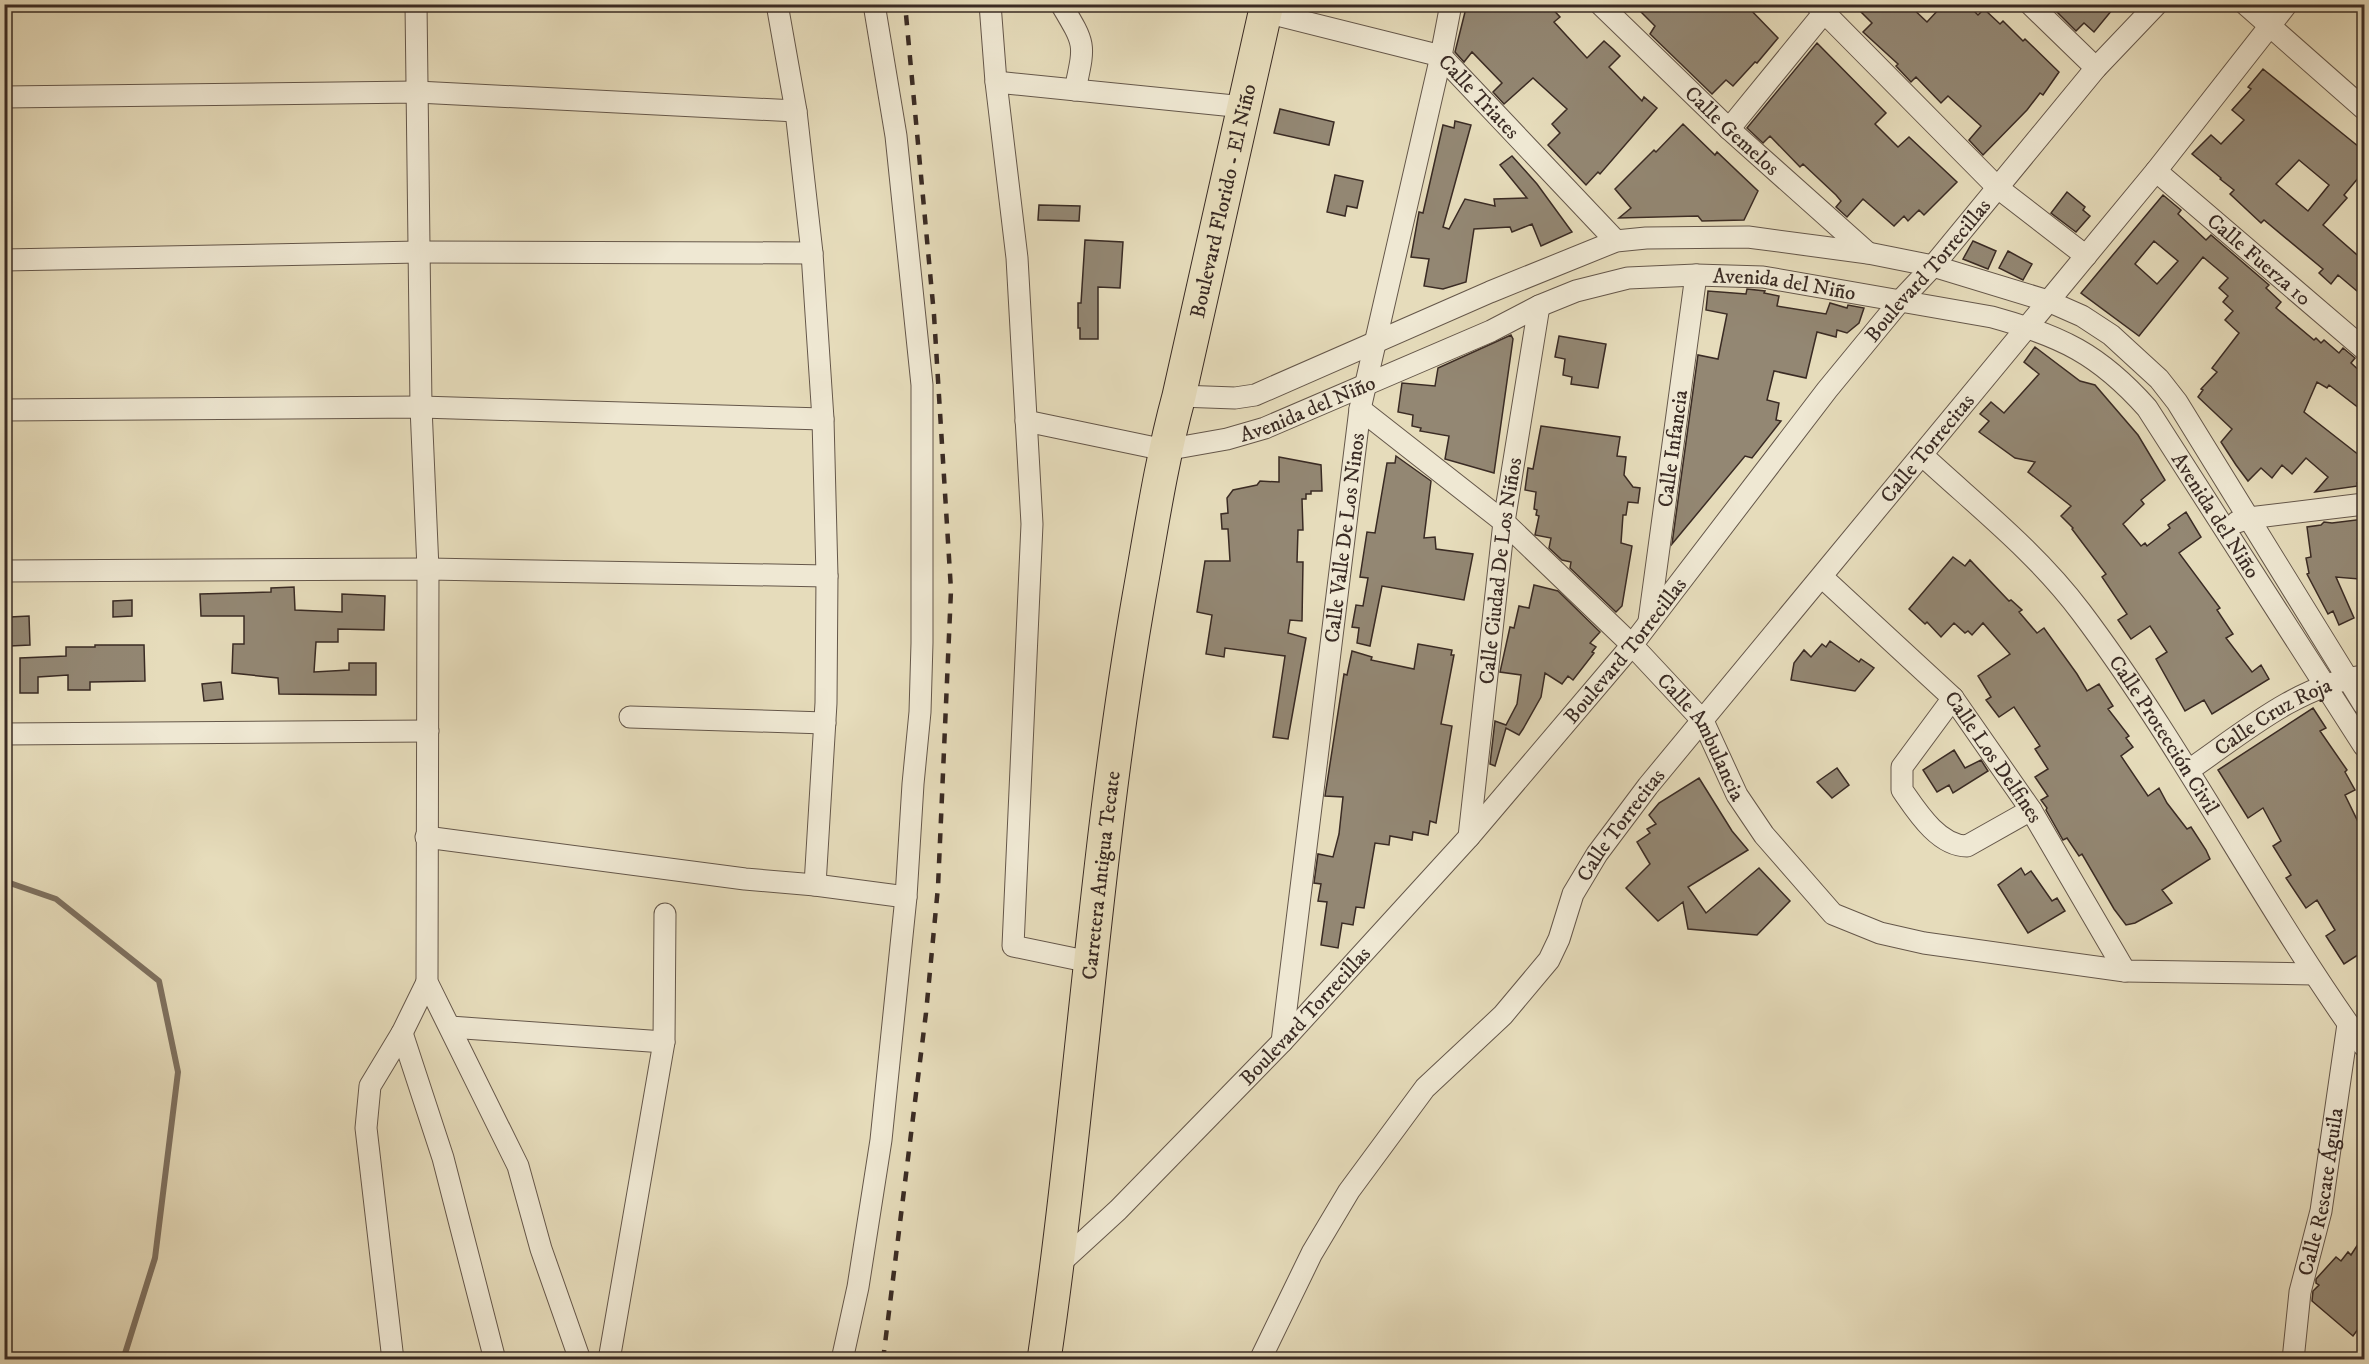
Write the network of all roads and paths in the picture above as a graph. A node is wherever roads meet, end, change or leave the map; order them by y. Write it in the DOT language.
graph roads {
  1 [pos="416,4"];
  2 [pos="777,4"];
  3 [pos="874,4"];
  4 [pos="990,4"];
  5 [pos="1061,4"];
  6 [pos="1451,4"];
  7 [pos="1600,4"];
  8 [pos="2030,4"];
  9 [pos="2157,4"];
  10 [pos="2245,4"];
  11 [pos="2288,4"];
  12 [pos="1824,7"];
  13 [pos="1266,8"];
  14 [pos="2269,27"];
  15 [pos="1442,56"];
  16 [pos="2096,68"];
  17 [pos="996,82"];
  18 [pos="1075,90"];
  19 [pos="417,92"];
  20 [pos="4,97"];
  21 [pos="1244,107"];
  22 [pos="2364,109"];
  23 [pos="796,111"];
  24 [pos="1729,129"];
  25 [pos="2156,171"];
  26 [pos="1998,188"];
  27 [pos="1616,242"];
  28 [pos="419,252"];
  29 [pos="812,253"];
  30 [pos="1868,253"];
  31 [pos="2086,256"];
  32 [pos="4,260"];
  33 [pos="1934,266"];
  34 [pos="1696,275"];
  35 [pos="1901,300"];
  36 [pos="2048,301"];
  37 [pos="1539,306"];
  38 [pos="2026,326"];
  39 [pos="1376,342"];
  40 [pos="2364,349"];
  41 [pos="1365,385"];
  42 [pos="1179,396"];
  43 [pos="421,407"];
  44 [pos="1360,409"];
  45 [pos="4,410"];
  46 [pos="823,419"];
  47 [pos="1026,421"];
  48 [pos="1165,450"];
  49 [pos="1922,455"];
  50 [pos="2364,504"];
  51 [pos="2249,518"];
  52 [pos="1504,522"];
  53 [pos="2222,526"];
  54 [pos="428,569"];
  55 [pos="4,571"];
  56 [pos="827,576"];
  57 [pos="1822,577"];
  58 [pos="1649,622"];
  59 [pos="1632,645"];
  60 [pos="2355,677"];
  61 [pos="2326,684"];
  62 [pos="1953,698"];
  63 [pos="2364,705"];
  64 [pos="630,717"];
  65 [pos="1703,721"];
  66 [pos="825,723"];
  67 [pos="428,731"];
  68 [pos="4,734"];
  69 [pos="2364,746"];
  70 [pos="2189,770"];
  71 [pos="2031,810"];
  72 [pos="426,837"];
  73 [pos="1469,837"];
  74 [pos="815,885"];
  75 [pos="906,897"];
  76 [pos="665,914"];
  77 [pos="1090,962"];
  78 [pos="2125,971"];
  79 [pos="2314,974"];
  80 [pos="427,982"];
  81 [pos="2348,1024"];
  82 [pos="450,1027"];
  83 [pos="402,1033"];
  84 [pos="664,1041"];
  85 [pos="1282,1042"];
  86 [pos="2364,1046"];
  87 [pos="1058,1264"];
  88 [pos="393,1359"];
  89 [pos="495,1359"];
  90 [pos="580,1359"];
  91 [pos="609,1359"];
  92 [pos="843,1359"];
  93 [pos="1044,1359"];
  94 [pos="1260,1359"];
  95 [pos="2293,1359"];
  1 -- 19 [label="street"];
  2 -- 23 [label="street"];
  3 -- 75 [label="street"];
  4 -- 17 [label="street"];
  5 -- 18 [label="street"];
  6 -- 15 [label="street, Calle Valle De Los Ninos"];
  7 -- 24 [label="street, Calle Gemelos"];
  8 -- 16 [label="street"];
  9 -- 16 [label="street, Boulevard Torrecillas"];
  10 -- 14 [label="street"];
  11 -- 14 [label="street, Calle Torrecitas"];
  12 -- 24 [label="street"];
  12 -- 26 [label="street"];
  13 -- 15 [label="street, Calle Triates"];
  13 -- 21 [label="main road, Boulevard Florido - El Niño"];
  14 -- 22 [label="street"];
  14 -- 25 [label="street, Calle Torrecitas"];
  15 -- 27 [label="street, Calle Triates"];
  15 -- 39 [label="street, Calle Valle De Los Ninos"];
  16 -- 26 [label="street, Boulevard Torrecillas"];
  17 -- 18 [label="street"];
  17 -- 47 [label="street"];
  18 -- 21 [label="street"];
  19 -- 20 [label="street"];
  19 -- 23 [label="street"];
  19 -- 28 [label="street"];
  21 -- 42 [label="main road, Boulevard Florido - El Niño"];
  23 -- 29 [label="street"];
  24 -- 30 [label="street, Calle Gemelos"];
  25 -- 31 [label="street, Calle Torrecitas"];
  25 -- 40 [label="street, Calle Fuerza 10"];
  26 -- 31 [label="street"];
  26 -- 33 [label="street, Boulevard Torrecillas"];
  27 -- 30 [label="street, Avenida del Niño"];
  27 -- 39 [label="street, Avenida del Niño"];
  28 -- 29 [label="street"];
  28 -- 32 [label="street"];
  28 -- 43 [label="street"];
  29 -- 46 [label="street"];
  30 -- 33 [label="street, Avenida del Niño"];
  31 -- 36 [label="street, Calle Torrecitas"];
  33 -- 35 [label="street, Boulevard Torrecillas"];
  33 -- 36 [label="street, Avenida del Niño"];
  34 -- 35 [label="street, Avenida del Niño"];
  34 -- 37 [label="street, Avenida del Niño"];
  34 -- 58 [label="street, Calle Infancia"];
  35 -- 38 [label="street, Avenida del Niño"];
  35 -- 58 [label="street, Boulevard Torrecillas"];
  36 -- 38 [label="street, Calle Torrecitas"];
  36 -- 51 [label="street, Avenida del Niño"];
  37 -- 41 [label="street, Avenida del Niño"];
  37 -- 52 [label="street, Calle Ciudad De Los Niños"];
  38 -- 49 [label="street, Calle Torrecitas"];
  38 -- 53 [label="street, Avenida del Niño"];
  39 -- 41 [label="street, Calle Valle De Los Ninos"];
  39 -- 42 [label="street, Avenida del Niño"];
  41 -- 44 [label="street, Calle Valle De Los Ninos"];
  41 -- 48 [label="street, Avenida del Niño"];
  42 -- 48 [label="main road, Carretera Antigua Tecate"];
  43 -- 45 [label="street"];
  43 -- 46 [label="street"];
  43 -- 54 [label="street"];
  44 -- 52 [label="street, Calle Ambulancia"];
  44 -- 85 [label="street, Calle Valle De Los Ninos"];
  46 -- 56 [label="street"];
  47 -- 48 [label="street"];
  47 -- 77 [label="street"];
  48 -- 77 [label="main road, Carretera Antigua Tecate"];
  49 -- 57 [label="street, Calle Torrecitas"];
  49 -- 70 [label="street, Calle Protección Civil"];
  50 -- 51 [label="street"];
  51 -- 53 [label="street"];
  51 -- 60 [label="street, Avenida del Niño"];
  52 -- 59 [label="street, Calle Ambulancia"];
  52 -- 73 [label="street, Calle Ciudad De Los Niños"];
  53 -- 61 [label="street, Avenida del Niño"];
  54 -- 55 [label="street"];
  54 -- 56 [label="street"];
  54 -- 67 [label="street"];
  56 -- 66 [label="street"];
  57 -- 62 [label="street, Calle Los Delfines"];
  57 -- 65 [label="street, Calle Torrecitas"];
  58 -- 59 [label="street, Boulevard Torrecillas"];
  59 -- 65 [label="street, Calle Ambulancia"];
  59 -- 73 [label="street, Boulevard Torrecillas"];
  60 -- 61 [label="street, Calle Cruz Roja"];
  60 -- 63 [label="street, Avenida del Niño"];
  61 -- 69 [label="street, Avenida del Niño"];
  61 -- 70 [label="street, Calle Cruz Roja"];
  62 -- 71 [label="street, Calle Los Delfines"];
  62 -- 71 [label="street"];
  64 -- 66 [label="street"];
  65 -- 78 [label="street, Calle Ambulancia"];
  65 -- 94 [label="street, Calle Torrecitas"];
  66 -- 74 [label="street"];
  67 -- 68 [label="street"];
  67 -- 72 [label="street"];
  70 -- 79 [label="street, Calle Protección Civil"];
  71 -- 78 [label="street, Calle Los Delfines"];
  72 -- 74 [label="street"];
  72 -- 80 [label="street"];
  73 -- 85 [label="street, Boulevard Torrecillas"];
  74 -- 75 [label="street"];
  75 -- 92 [label="street"];
  76 -- 84 [label="street"];
  77 -- 87 [label="main road, Carretera Antigua Tecate"];
  78 -- 79 [label="street"];
  79 -- 81 [label="street, Calle Protección Civil"];
  80 -- 82 [label="street"];
  80 -- 83 [label="street"];
  81 -- 86 [label="street, Calle Protección Civil"];
  81 -- 95 [label="street, Calle Rescate Águila"];
  82 -- 84 [label="street"];
  82 -- 90 [label="street"];
  83 -- 88 [label="street"];
  83 -- 89 [label="street"];
  84 -- 91 [label="street"];
  85 -- 87 [label="street, Boulevard Torrecillas"];
  87 -- 93 [label="main road, Carretera Antigua Tecate"];
}
